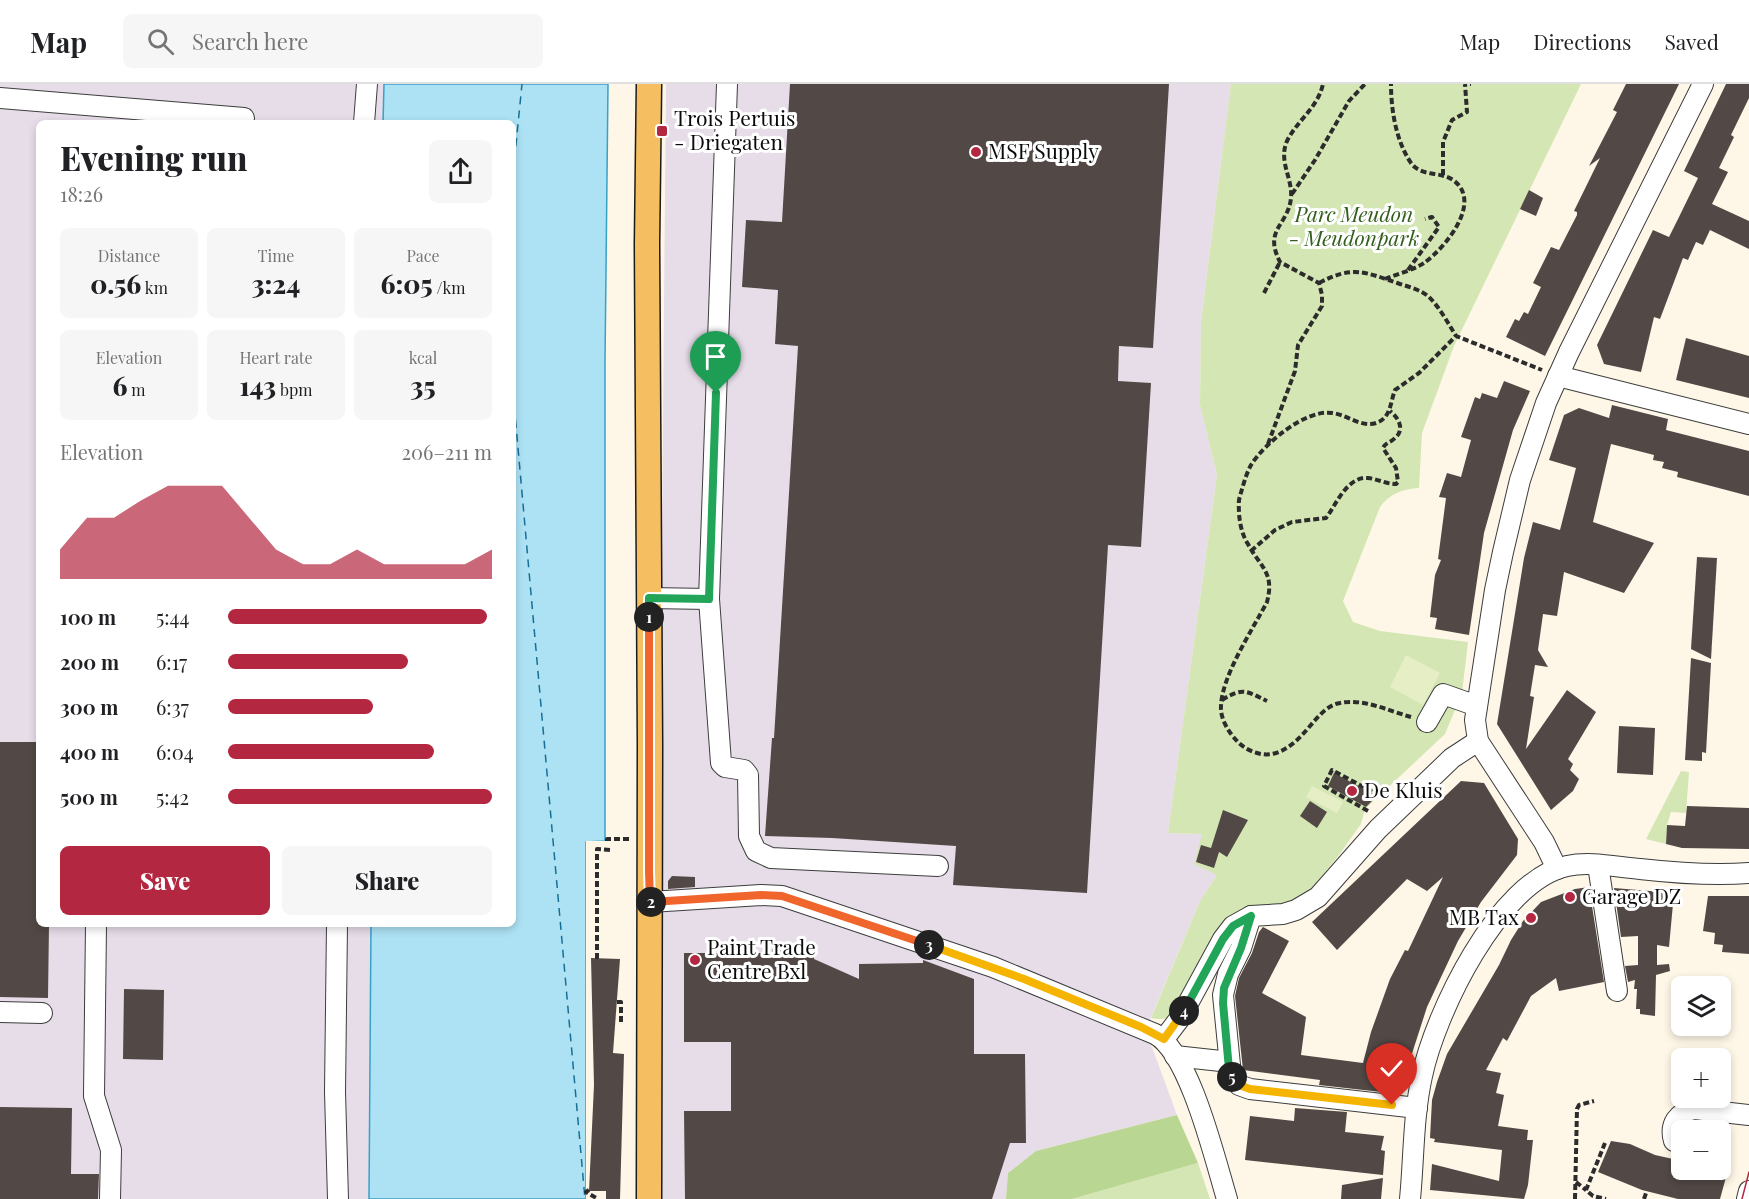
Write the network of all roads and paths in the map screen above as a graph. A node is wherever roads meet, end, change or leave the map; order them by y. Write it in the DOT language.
graph roads {
  1 [pos="367,84"];
  2 [pos="649,84"];
  3 [pos="727,84"];
  4 [pos="1323,84"];
  5 [pos="1365,84"];
  6 [pos="1391,84"];
  7 [pos="1465,84"];
  8 [pos="1703,84"];
  9 [pos="0,98"];
  10 [pos="113,115"];
  11 [pos="244,118"];
  12 [pos="364,120"];
  13 [pos="1443,175"];
  14 [pos="1291,195"];
  15 [pos="1425,219"];
  16 [pos="1280,262"];
  17 [pos="1408,270"];
  18 [pos="1386,279"];
  19 [pos="1319,283"];
  20 [pos="1264,293"];
  21 [pos="1456,336"];
  22 [pos="1551,373"];
  23 [pos="1390,411"];
  24 [pos="1749,424"];
  25 [pos="1268,445"];
  26 [pos="1251,551"];
  27 [pos="649,598"];
  28 [pos="709,599"];
  29 [pos="1221,701"];
  30 [pos="1267,701"];
  31 [pos="1477,706"];
  32 [pos="1427,722"];
  33 [pos="1478,741"];
  34 [pos="1382,797"];
  35 [pos="1368,812"];
  36 [pos="630,839"];
  37 [pos="607,841"];
  38 [pos="611,850"];
  39 [pos="1598,865"];
  40 [pos="938,866"];
  41 [pos="1557,869"];
  42 [pos="1749,873"];
  43 [pos="650,902"];
  44 [pos="1251,916"];
  45 [pos="96,927"];
  46 [pos="337,927"];
  47 [pos="597,959"];
  48 [pos="1617,991"];
  49 [pos="617,1002"];
  50 [pos="0,1012"];
  51 [pos="42,1013"];
  52 [pos="621,1024"];
  53 [pos="1164,1039"];
  54 [pos="1175,1056"];
  55 [pos="1221,1061"];
  56 [pos="1594,1101"];
  57 [pos="1417,1108"];
  58 [pos="1749,1115"];
  59 [pos="1675,1120"];
  60 [pos="1605,1143"];
  61 [pos="1576,1182"];
  62 [pos="589,1190"];
  63 [pos="1586,1190"];
  64 [pos="1749,1191"];
  65 [pos="1646,1192"];
  66 [pos="110,1199"];
  67 [pos="338,1199"];
  68 [pos="598,1199"];
  69 [pos="649,1199"];
  70 [pos="1227,1199"];
  71 [pos="1410,1199"];
  72 [pos="1575,1199"];
  73 [pos="1606,1199"];
  74 [pos="1644,1199"];
  75 [pos="1747,1199"];
  1 -- 12 [label="street"];
  2 -- 27 [label="main road"];
  3 -- 28 [label="street"];
  4 -- 14 [label="path"];
  5 -- 14 [label="path"];
  6 -- 13 [label="path"];
  7 -- 13 [label="path"];
  8 -- 22 [label="street"];
  9 -- 10 [label="street"];
  10 -- 11 [label="street"];
  13 -- 17 [label="path"];
  14 -- 16 [label="path"];
  15 -- 17 [label="path"];
  16 -- 19 [label="path"];
  16 -- 20 [label="path"];
  17 -- 18 [label="path"];
  18 -- 19 [label="path"];
  18 -- 21 [label="path"];
  19 -- 25 [label="path"];
  21 -- 22 [label="path"];
  21 -- 23 [label="path"];
  22 -- 24 [label="street"];
  22 -- 31 [label="street"];
  23 -- 25 [label="path"];
  23 -- 26 [label="path"];
  25 -- 26 [label="path"];
  26 -- 29 [label="path"];
  27 -- 28 [label="street"];
  27 -- 43 [label="main road"];
  28 -- 40 [label="street"];
  29 -- 30 [label="path"];
  29 -- 32 [label="path"];
  31 -- 32 [label="street"];
  31 -- 33 [label="street"];
  33 -- 41 [label="street"];
  33 -- 44 [label="street"];
  34 -- 35 [label="path"];
  36 -- 37 [label="path"];
  38 -- 47 [label="path"];
  39 -- 41 [label="street"];
  39 -- 42 [label="street"];
  39 -- 48 [label="street"];
  41 -- 57 [label="street"];
  43 -- 53 [label="street"];
  43 -- 69 [label="main road"];
  44 -- 53 [label="street"];
  44 -- 57 [label="street"];
  45 -- 66 [label="street"];
  46 -- 67 [label="street"];
  49 -- 52 [label="path"];
  50 -- 51 [label="street"];
  53 -- 54 [label="street"];
  54 -- 55 [label="street"];
  54 -- 70 [label="street"];
  56 -- 61 [label="path"];
  57 -- 71 [label="street"];
  58 -- 59 [label="street"];
  60 -- 63 [label="path"];
  61 -- 63 [label="path"];
  61 -- 72 [label="path"];
  62 -- 68 [label="path"];
  63 -- 73 [label="path"];
  64 -- 75 [label="street"];
  65 -- 74 [label="path"];
}
